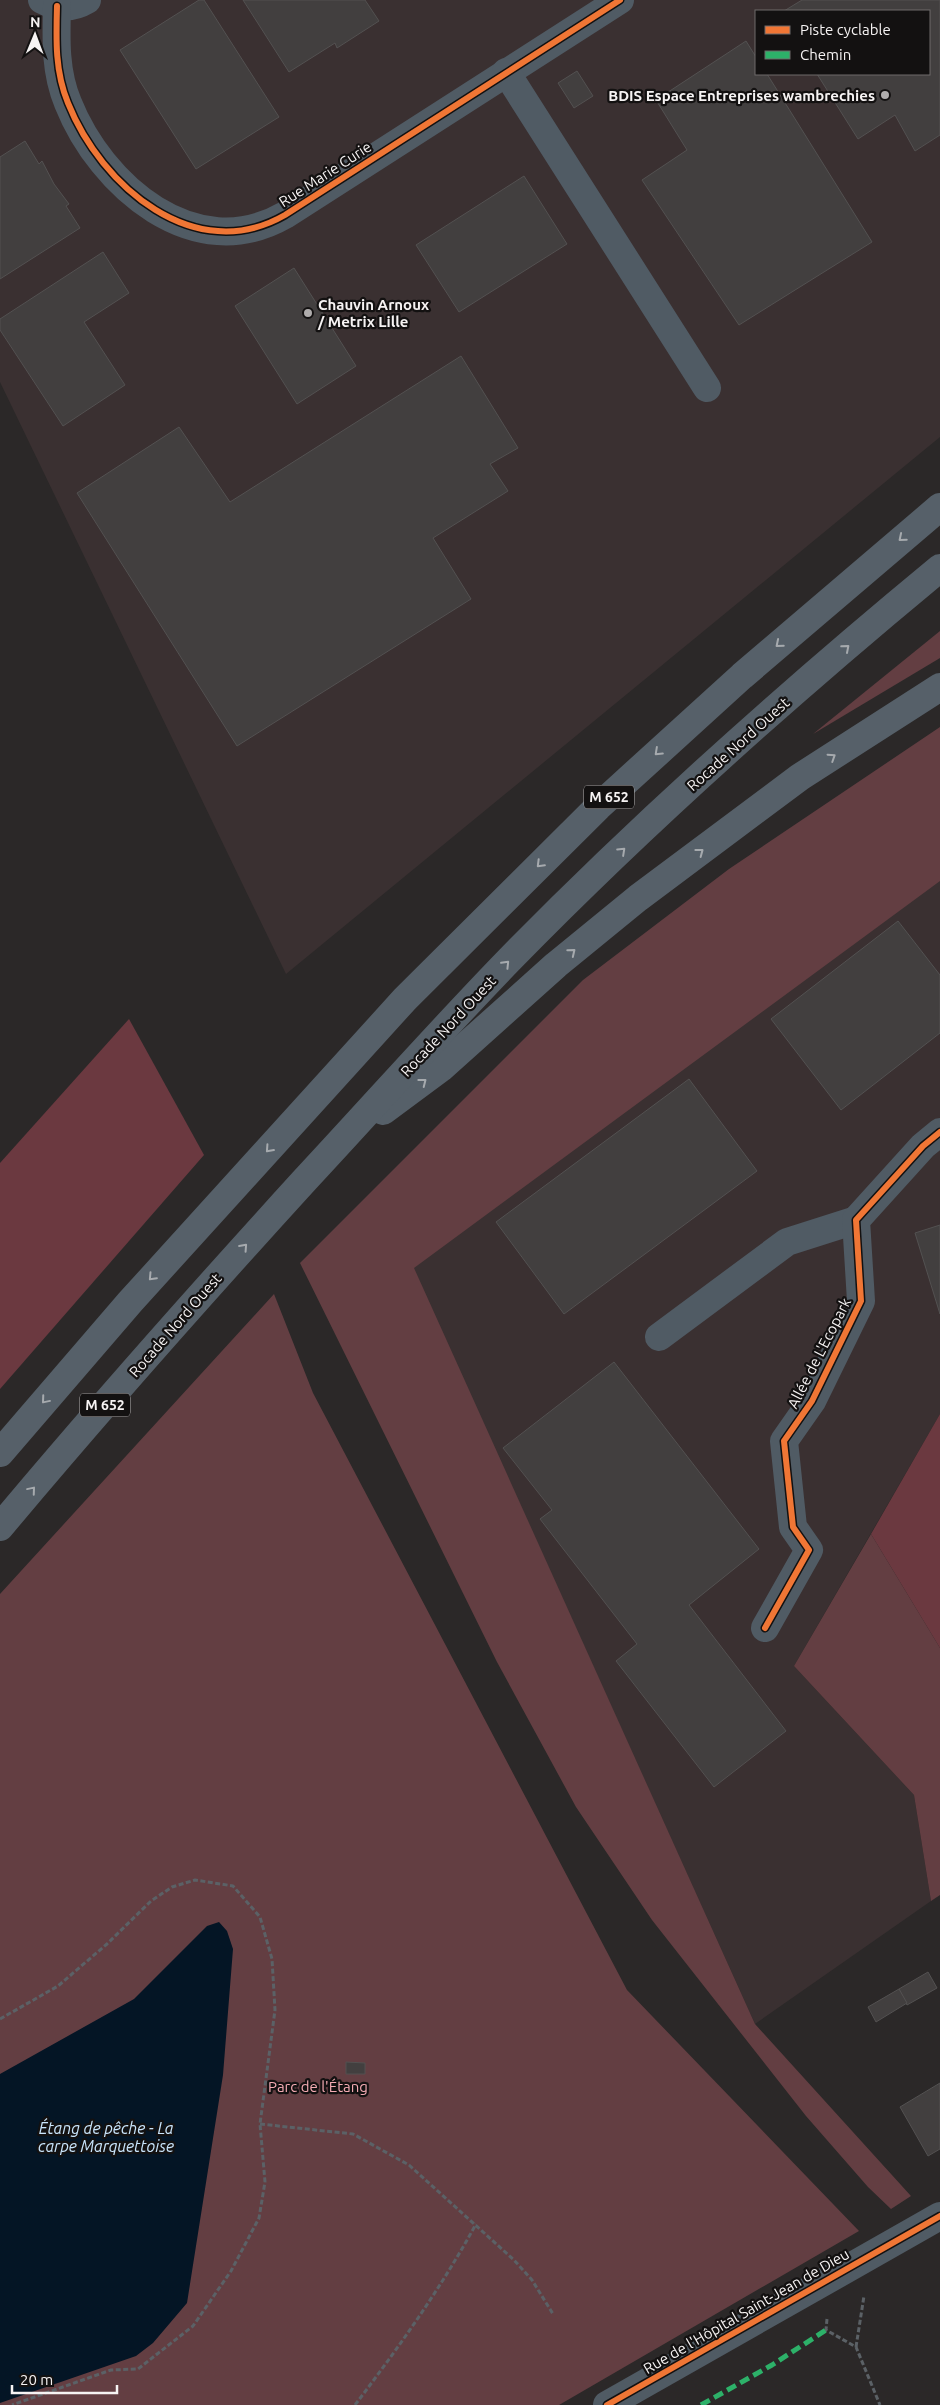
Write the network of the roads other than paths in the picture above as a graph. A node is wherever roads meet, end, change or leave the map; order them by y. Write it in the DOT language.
graph roads {
  1 [pos="87,0"];
  2 [pos="620,0"];
  3 [pos="49,3"];
  4 [pos="506,72"];
  5 [pos="708,388"];
  6 [pos="940,507"];
  7 [pos="940,568"];
  8 [pos="940,687"];
  9 [pos="940,1132"];
  10 [pos="341,1140"];
  11 [pos="856,1220"];
  12 [pos="659,1337"];
  13 [pos="0,1453"];
  14 [pos="0,1527"];
  15 [pos="765,1628"];
  16 [pos="940,2216"];
  17 [pos="607,2405"];
  1 -- 3 [label="street"];
  2 -- 4 [label="street, Rue Marie Curie"];
  3 -- 4 [label="street, Rue Marie Curie"];
  4 -- 5 [label="street"];
  6 -- 13 [label="highway, M 652, one-way"];
  10 -- 7 [label="highway, Rocade Nord Ouest / M 652, one-way"];
  10 -- 8 [label="highway, one-way"];
  9 -- 11 [label="street"];
  14 -- 10 [label="highway, Rocade Nord Ouest / M 652, one-way"];
  11 -- 12 [label="street"];
  11 -- 15 [label="street, Allée de L'Ecopark"];
  16 -- 17 [label="street, Rue de l'Hôpital Saint-Jean de Dieu"];
}
